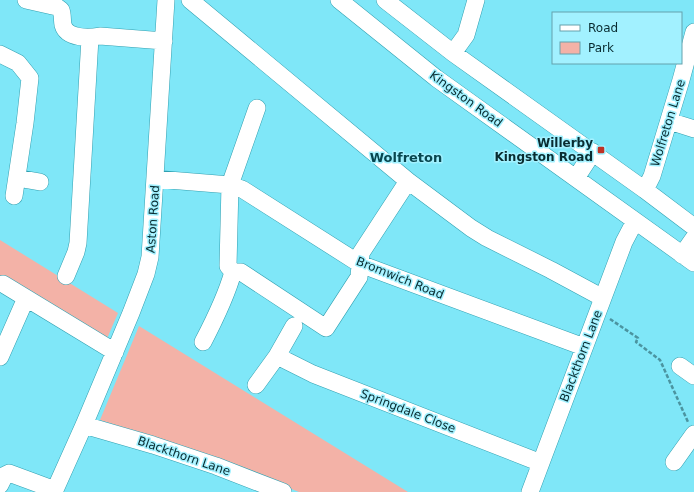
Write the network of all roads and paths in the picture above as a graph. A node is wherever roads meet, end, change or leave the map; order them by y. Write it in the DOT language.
graph roads {
  1 [pos="26,0"];
  2 [pos="165,0"];
  3 [pos="190,0"];
  4 [pos="338,0"];
  5 [pos="385,0"];
  6 [pos="476,0"];
  7 [pos="694,32"];
  8 [pos="90,38"];
  9 [pos="164,41"];
  10 [pos="453,53"];
  11 [pos="0,54"];
  12 [pos="257,108"];
  13 [pos="669,121"];
  14 [pos="694,129"];
  15 [pos="593,152"];
  16 [pos="17,178"];
  17 [pos="576,178"];
  18 [pos="156,179"];
  19 [pos="408,181"];
  20 [pos="40,182"];
  21 [pos="230,185"];
  22 [pos="645,190"];
  23 [pos="14,196"];
  24 [pos="635,221"];
  25 [pos="694,227"];
  26 [pos="694,238"];
  27 [pos="688,259"];
  28 [pos="360,264"];
  29 [pos="233,272"];
  30 [pos="66,276"];
  31 [pos="3,284"];
  32 [pos="26,298"];
  33 [pos="600,304"];
  34 [pos="294,326"];
  35 [pos="203,342"];
  36 [pos="584,347"];
  37 [pos="115,352"];
  38 [pos="277,356"];
  39 [pos="0,357"];
  40 [pos="256,385"];
  41 [pos="84,425"];
  42 [pos="691,445"];
  43 [pos="674,462"];
  44 [pos="541,463"];
  45 [pos="0,485"];
  46 [pos="55,491"];
  47 [pos="282,492"];
  48 [pos="530,492"];
  1 -- 8 [label="street"];
  2 -- 9 [label="street, Aston Road"];
  3 -- 19 [label="street"];
  4 -- 17 [label="street, Kingston Road"];
  5 -- 10 [label="street"];
  6 -- 10 [label="street"];
  7 -- 13 [label="street, Wolfreton Lane"];
  8 -- 9 [label="street"];
  8 -- 30 [label="street"];
  9 -- 18 [label="street, Aston Road"];
  10 -- 15 [label="street"];
  11 -- 16 [label="street"];
  12 -- 21 [label="street"];
  13 -- 14 [label="street"];
  13 -- 22 [label="street, Wolfreton Lane"];
  15 -- 17 [label="street"];
  15 -- 22 [label="street"];
  16 -- 20 [label="street"];
  16 -- 23 [label="street"];
  17 -- 24 [label="street, Kingston Road"];
  18 -- 21 [label="street, Bromwich Road"];
  18 -- 37 [label="street, Aston Road"];
  19 -- 28 [label="street"];
  19 -- 33 [label="street"];
  21 -- 28 [label="street, Bromwich Road"];
  21 -- 29 [label="street"];
  22 -- 25 [label="street"];
  24 -- 27 [label="street, Kingston Road"];
  24 -- 33 [label="street, Blackthorn Lane"];
  26 -- 27 [label="street"];
  28 -- 29 [label="street"];
  28 -- 36 [label="street, Bromwich Road"];
  29 -- 35 [label="street"];
  31 -- 32 [label="street"];
  32 -- 37 [label="street"];
  32 -- 39 [label="street"];
  33 -- 36 [label="street, Blackthorn Lane"];
  33 -- 42 [label="path"];
  34 -- 38 [label="street"];
  36 -- 44 [label="street, Blackthorn Lane"];
  37 -- 41 [label="street, Aston Road"];
  38 -- 40 [label="street"];
  38 -- 44 [label="street, Springdale Close"];
  41 -- 46 [label="street, Aston Road"];
  41 -- 47 [label="street, Blackthorn Lane"];
  42 -- 43 [label="street"];
  44 -- 48 [label="street, Blackthorn Lane"];
  45 -- 46 [label="street"];
}
